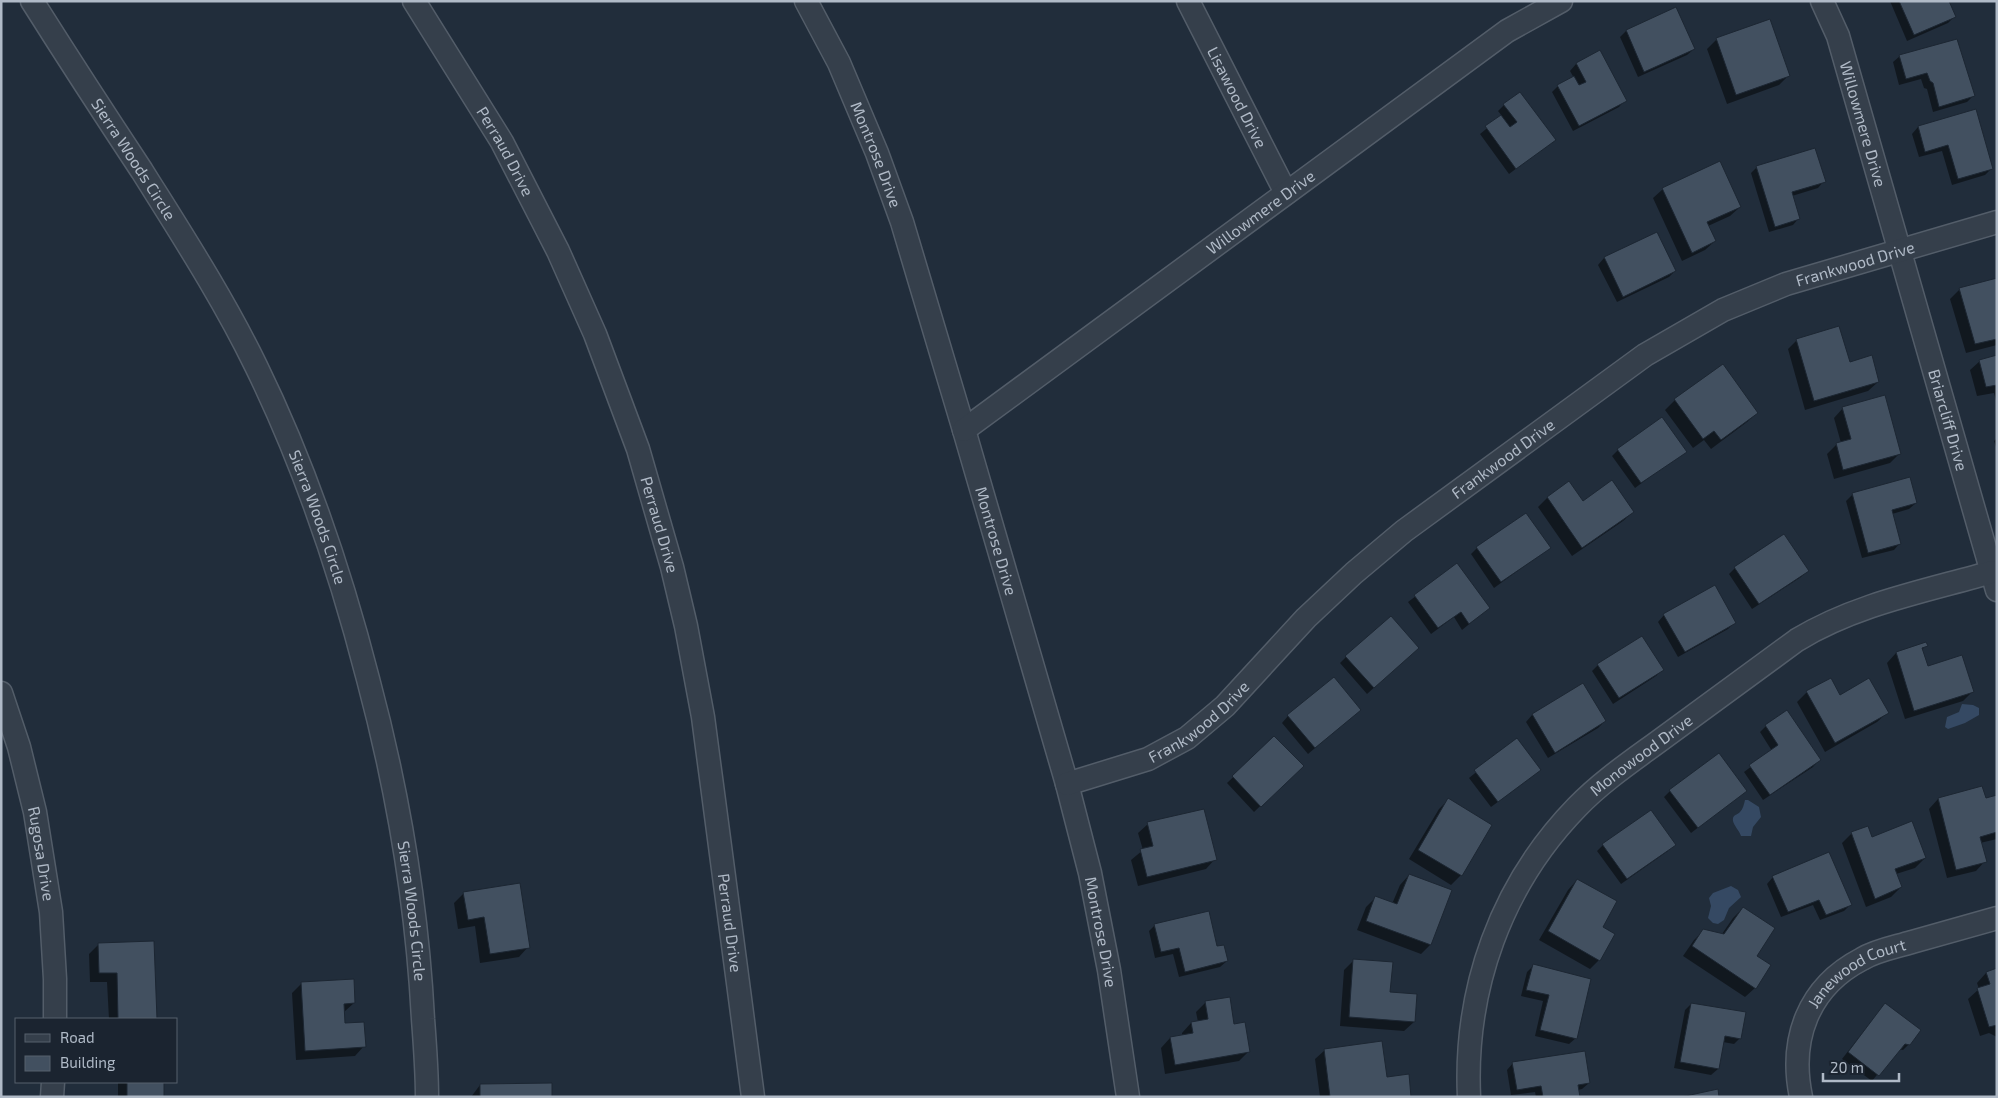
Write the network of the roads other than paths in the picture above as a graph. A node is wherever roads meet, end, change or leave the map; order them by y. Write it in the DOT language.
graph roads {
  1 [pos="32,1"];
  2 [pos="414,1"];
  3 [pos="806,1"];
  4 [pos="1188,1"];
  5 [pos="1822,1"];
  6 [pos="1552,3"];
  7 [pos="1286,193"];
  8 [pos="1997,222"];
  9 [pos="1899,250"];
  10 [pos="964,430"];
  11 [pos="1994,581"];
  12 [pos="1,693"];
  13 [pos="1067,784"];
  14 [pos="1997,918"];
  15 [pos="55,1018"];
  16 [pos="53,1083"];
  17 [pos="52,1097"];
  18 [pos="426,1097"];
  19 [pos="753,1097"];
  20 [pos="1128,1097"];
  21 [pos="1469,1097"];
  22 [pos="1801,1097"];
  1 -- 18 [label="street, Sierra Woods Circle"];
  2 -- 19 [label="street, Perraud Drive"];
  3 -- 10 [label="street, Montrose Drive"];
  4 -- 7 [label="street, Lisawood Drive"];
  5 -- 9 [label="street, Willowmere Drive"];
  6 -- 7 [label="street, Willowmere Drive"];
  7 -- 10 [label="street, Willowmere Drive"];
  8 -- 9 [label="street, Frankwood Drive"];
  9 -- 11 [label="street, Briarcliff Drive"];
  9 -- 13 [label="street, Frankwood Drive"];
  10 -- 13 [label="street, Montrose Drive"];
  11 -- 21 [label="street, Monowood Drive"];
  12 -- 15 [label="street, Rugosa Drive"];
  13 -- 20 [label="street, Montrose Drive"];
  14 -- 22 [label="street, Janewood Court"];
  16 -- 17 [label="street"];
}
